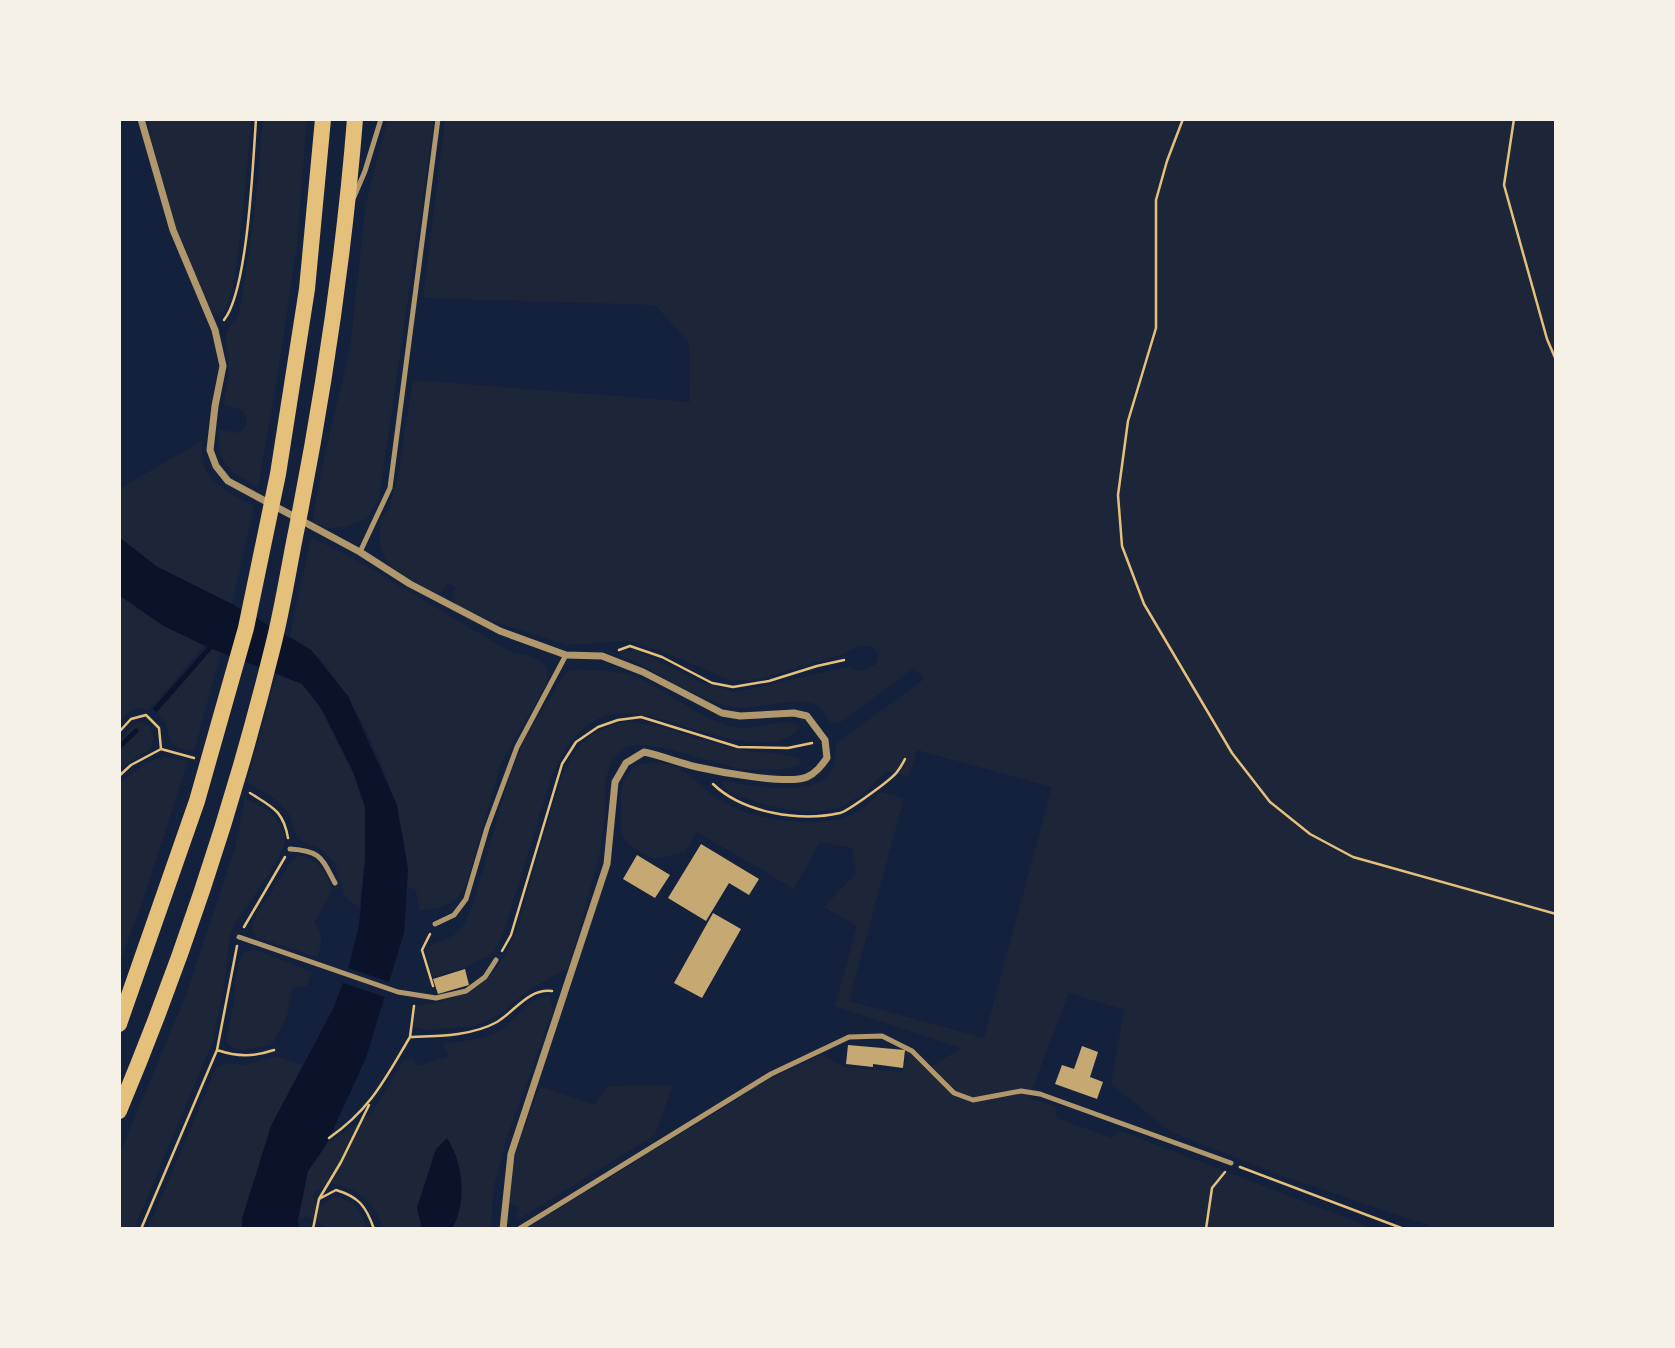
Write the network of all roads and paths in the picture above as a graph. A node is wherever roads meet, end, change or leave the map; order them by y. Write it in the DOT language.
graph roads {
  1 [pos="141,119"];
  2 [pos="256,119"];
  3 [pos="323,119"];
  4 [pos="355,119"];
  5 [pos="381,119"];
  6 [pos="438,119"];
  7 [pos="1183,119"];
  8 [pos="1514,119"];
  9 [pos="347,213"];
  10 [pos="215,331"];
  11 [pos="1556,360"];
  12 [pos="360,552"];
  13 [pos="630,646"];
  14 [pos="566,655"];
  15 [pos="844,660"];
  16 [pos="119,733"];
  17 [pos="161,749"];
  18 [pos="905,758"];
  19 [pos="201,763"];
  20 [pos="695,767"];
  21 [pos="119,776"];
  22 [pos="247,792"];
  23 [pos="290,849"];
  24 [pos="335,883"];
  25 [pos="1556,914"];
  26 [pos="435,924"];
  27 [pos="239,937"];
  28 [pos="496,960"];
  29 [pos="566,993"];
  30 [pos="415,996"];
  31 [pos="436,998"];
  32 [pos="119,1024"];
  33 [pos="410,1037"];
  34 [pos="274,1050"];
  35 [pos="217,1051"];
  36 [pos="371,1102"];
  37 [pos="119,1111"];
  38 [pos="329,1138"];
  39 [pos="1231,1163"];
  40 [pos="319,1199"];
  41 [pos="141,1229"];
  42 [pos="313,1229"];
  43 [pos="374,1229"];
  44 [pos="503,1229"];
  45 [pos="519,1229"];
  46 [pos="1206,1229"];
  47 [pos="1404,1229"];
  1 -- 10 [label="street"];
  2 -- 10 [label="path"];
  3 -- 32 [label="highway"];
  4 -- 9 [label="highway"];
  5 -- 9 [label="lane"];
  6 -- 12 [label="lane"];
  7 -- 25 [label="path"];
  8 -- 11 [label="path"];
  9 -- 37 [label="highway"];
  10 -- 12 [label="street"];
  12 -- 14 [label="street"];
  13 -- 15 [label="path"];
  14 -- 20 [label="street"];
  14 -- 26 [label="lane"];
  16 -- 17 [label="path"];
  17 -- 19 [label="path"];
  17 -- 21 [label="path"];
  18 -- 20 [label="path"];
  20 -- 29 [label="street"];
  22 -- 23 [label="path"];
  23 -- 24 [label="lane"];
  23 -- 27 [label="path"];
  26 -- 31 [label="path"];
  27 -- 30 [label="lane"];
  27 -- 35 [label="path"];
  28 -- 31 [label="lane"];
  29 -- 33 [label="path"];
  29 -- 44 [label="street"];
  30 -- 31 [label="lane"];
  30 -- 33 [label="path"];
  33 -- 36 [label="path"];
  34 -- 35 [label="path"];
  35 -- 41 [label="path"];
  36 -- 38 [label="path"];
  36 -- 40 [label="path"];
  39 -- 45 [label="lane"];
  39 -- 46 [label="path"];
  39 -- 47 [label="path"];
  40 -- 42 [label="path"];
  40 -- 43 [label="path"];
}
